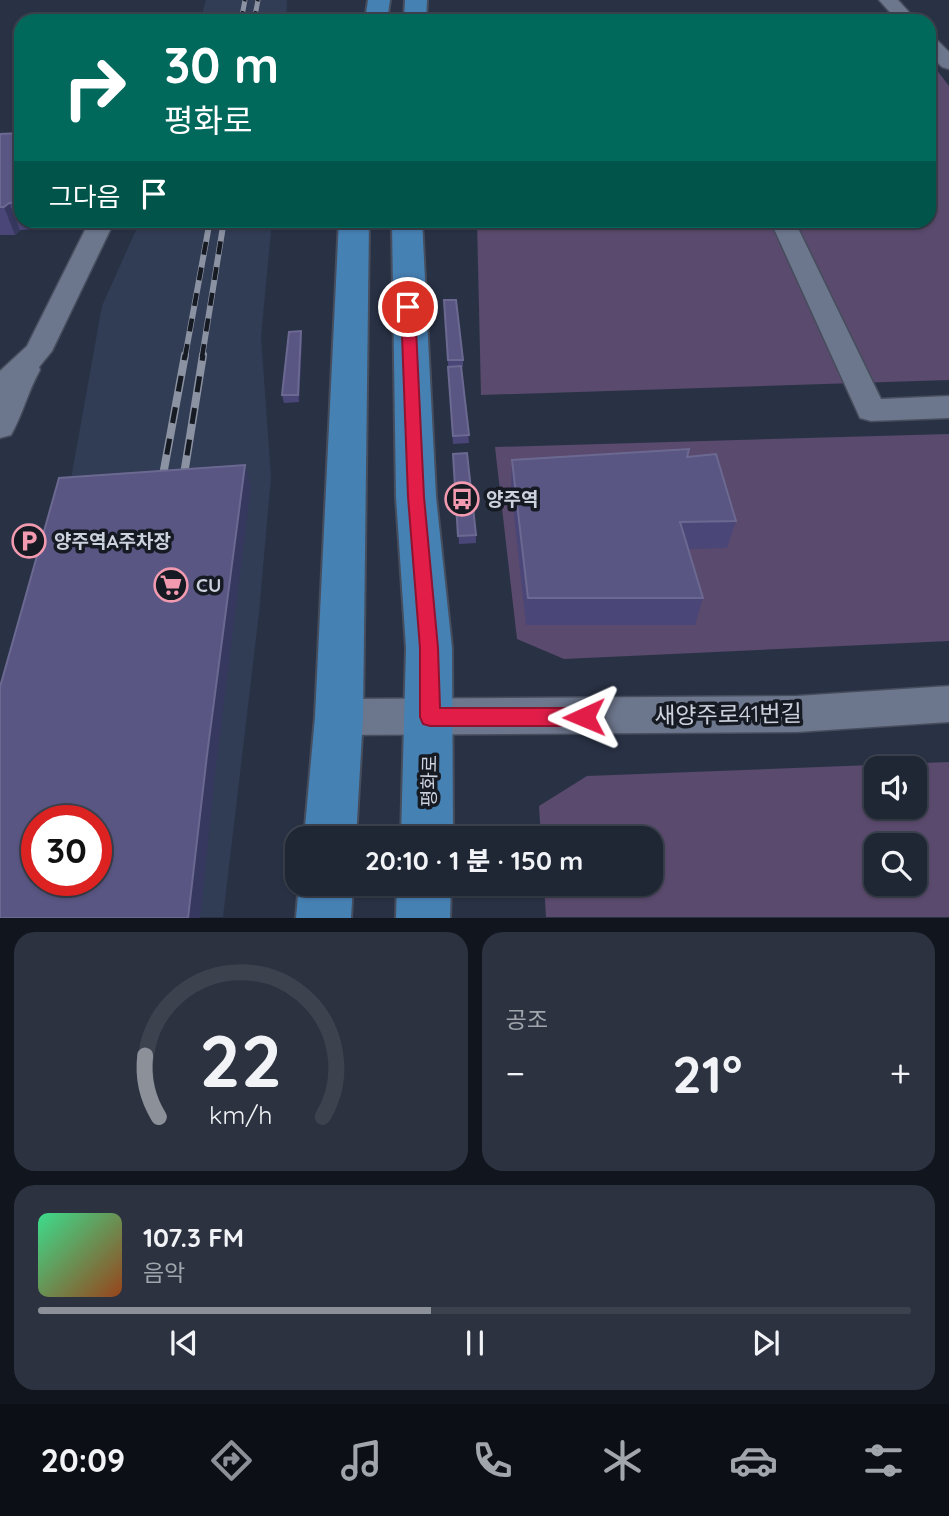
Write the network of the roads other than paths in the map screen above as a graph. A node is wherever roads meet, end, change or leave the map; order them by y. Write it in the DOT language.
graph roads {
  1 [pos="888,0"];
  2 [pos="901,14"];
  3 [pos="936,50"];
  4 [pos="949,63"];
  5 [pos="99,228"];
  6 [pos="354,228"];
  7 [pos="407,228"];
  8 [pos="786,228"];
  9 [pos="38,351"];
  10 [pos="0,354"];
  11 [pos="0,388"];
  12 [pos="949,407"];
  13 [pos="0,427"];
  14 [pos="949,704"];
  15 [pos="339,717"];
  16 [pos="430,717"];
  17 [pos="331,826"];
  18 [pos="427,826"];
  19 [pos="325,896"];
  20 [pos="423,896"];
  21 [pos="323,918"];
  22 [pos="422,918"];
  1 -- 2 [label="street"];
  3 -- 4 [label="street"];
  5 -- 9 [label="street"];
  6 -- 15 [label="main road"];
  7 -- 16 [label="main road, 평화로"];
  8 -- 12 [label="street"];
  9 -- 10 [label="street"];
  9 -- 11 [label="street"];
  9 -- 13 [label="street"];
  14 -- 16 [label="street, 새양주로41번길"];
  15 -- 16 [label="street, 새양주로41번길"];
  15 -- 17 [label="main road"];
  16 -- 18 [label="main road, 평화로"];
  19 -- 21 [label="main road"];
  20 -- 22 [label="main road"];
}
